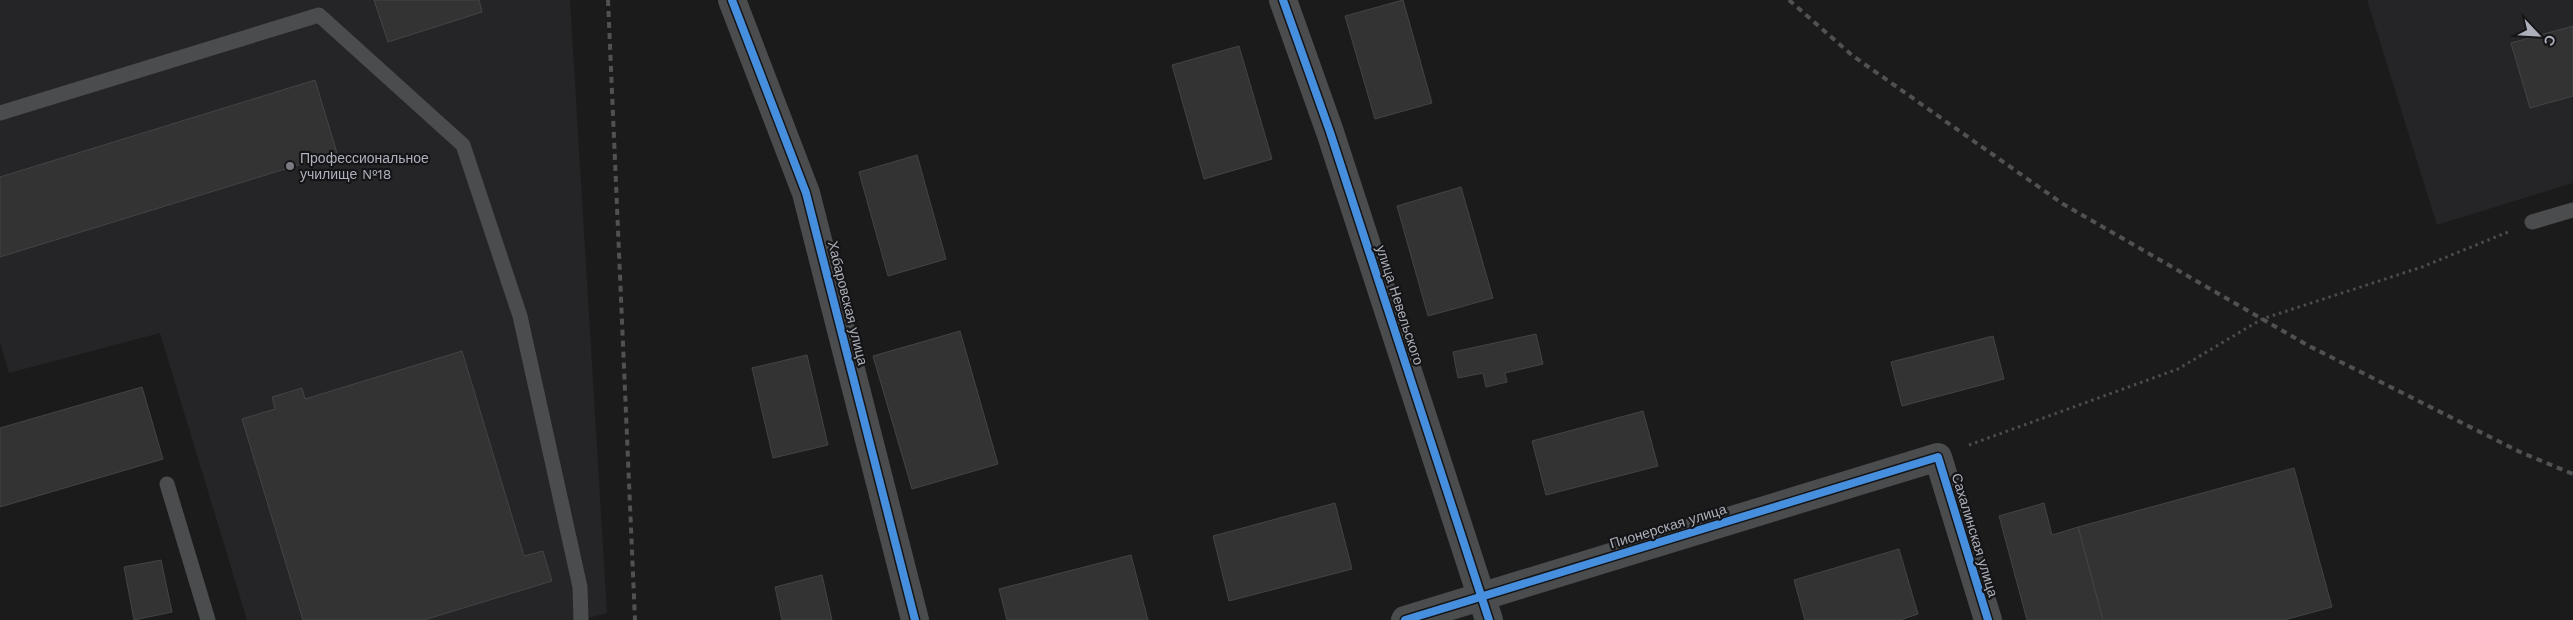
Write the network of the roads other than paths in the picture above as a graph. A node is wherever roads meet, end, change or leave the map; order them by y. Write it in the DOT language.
graph roads {
  1 [pos="732,0"];
  2 [pos="1283,0"];
  3 [pos="0,113"];
  4 [pos="2573,210"];
  5 [pos="2532,222"];
  6 [pos="1938,456"];
  7 [pos="167,484"];
  8 [pos="1486,608"];
  9 [pos="208,620"];
  10 [pos="581,620"];
  11 [pos="916,620"];
  12 [pos="1405,620"];
  13 [pos="1988,620"];
  1 -- 11 [label="street, Хабаровская улица"];
  2 -- 8 [label="street, улица Невельского"];
  3 -- 10 [label="lane"];
  4 -- 5 [label="lane"];
  6 -- 8 [label="street, Пионерская улица"];
  6 -- 13 [label="street, Сахалинская улица"];
  7 -- 9 [label="lane"];
  8 -- 12 [label="street, Пионерская улица"];
}
